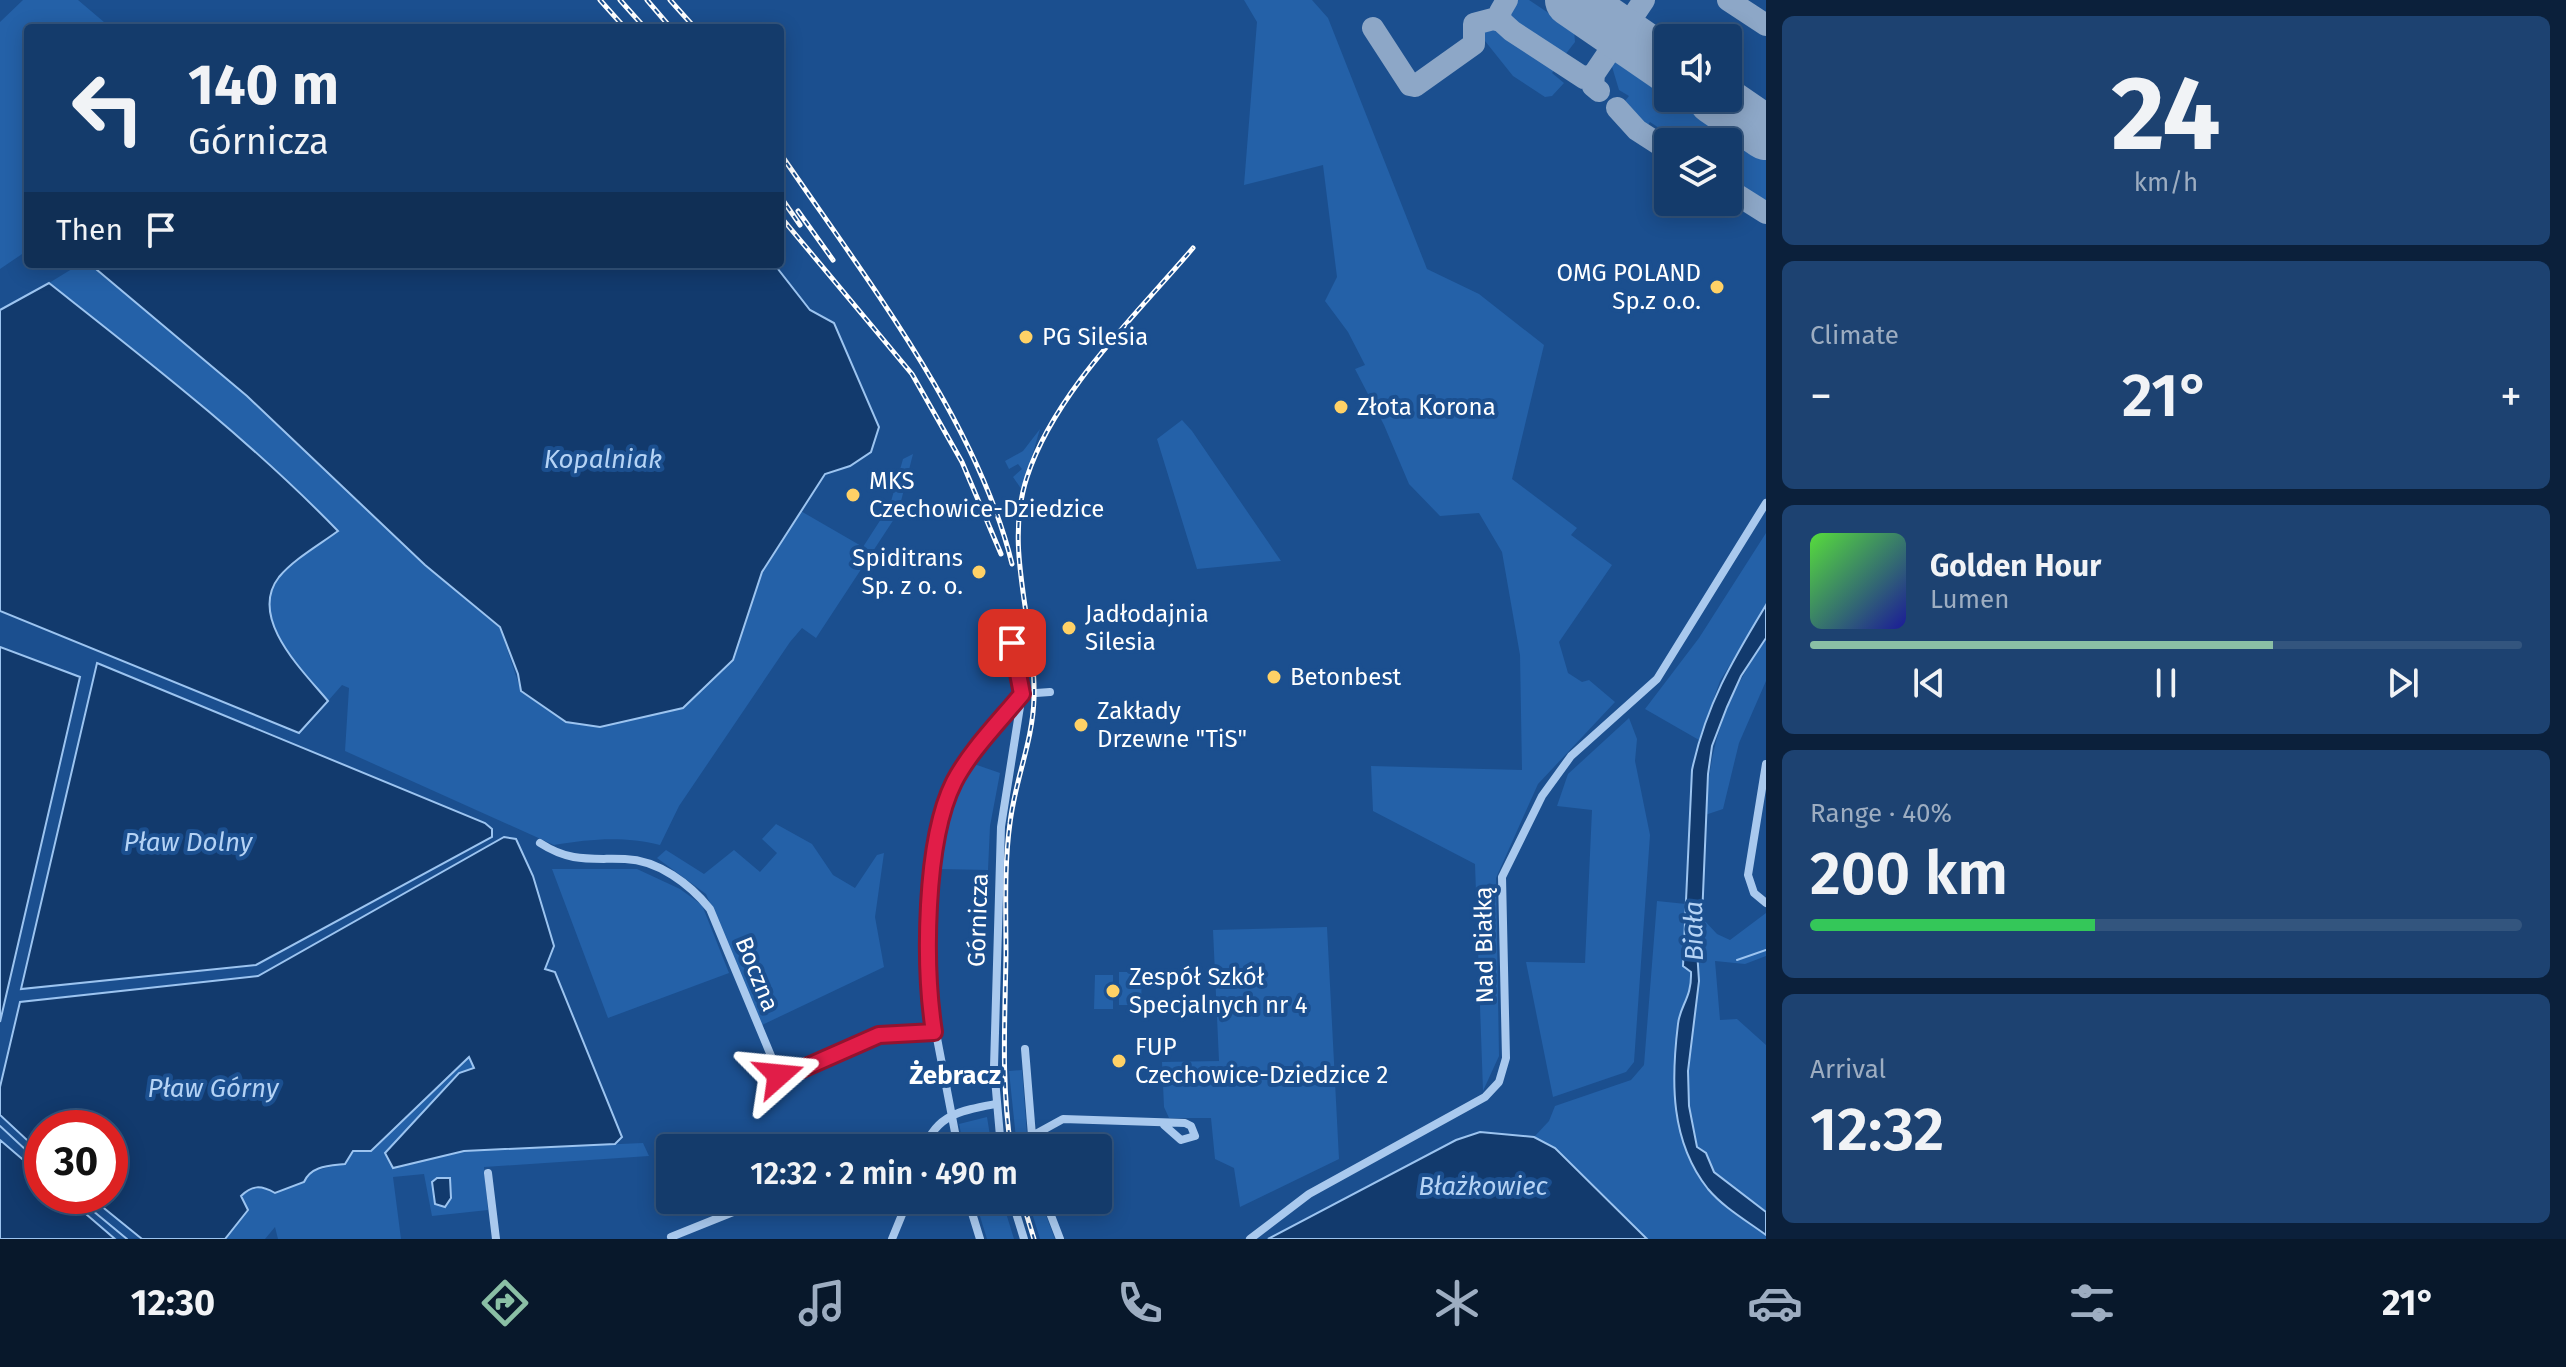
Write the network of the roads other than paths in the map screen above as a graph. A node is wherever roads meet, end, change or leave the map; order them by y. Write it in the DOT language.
graph roads {
  1 [pos="1766,503"];
  2 [pos="1012,643"];
  3 [pos="1050,692"];
  4 [pos="1022,694"];
  5 [pos="1766,764"];
  6 [pos="540,843"];
  7 [pos="1766,903"];
  8 [pos="934,1032"];
  9 [pos="1025,1049"];
  10 [pos="996,1104"];
  11 [pos="952,1114"];
  12 [pos="1164,1125"];
  13 [pos="930,1134"];
  14 [pos="956,1134"];
  15 [pos="999,1134"];
  16 [pos="1032,1134"];
  17 [pos="1036,1134"];
  18 [pos="488,1173"];
  19 [pos="728,1214"];
  20 [pos="902,1214"];
  21 [pos="972,1214"];
  22 [pos="1016,1214"];
  23 [pos="1050,1214"];
  24 [pos="671,1237"];
  25 [pos="496,1239"];
  26 [pos="892,1239"];
  27 [pos="980,1239"];
  28 [pos="1024,1239"];
  29 [pos="1060,1239"];
  30 [pos="1250,1239"];
  1 -- 30 [label="street, Nad Białką"];
  2 -- 4 [label="street, Górnicza"];
  3 -- 4 [label="street"];
  4 -- 8 [label="street, Górnicza"];
  4 -- 10 [label="street, Górnicza"];
  5 -- 7 [label="street"];
  6 -- 8 [label="street, Boczna"];
  8 -- 11 [label="street, Górnicza"];
  9 -- 16 [label="street"];
  10 -- 11 [label="street"];
  10 -- 15 [label="street, Górnicza"];
  11 -- 13 [label="street"];
  11 -- 14 [label="street, Górnicza"];
  12 -- 17 [label="street"];
  18 -- 25 [label="street"];
  19 -- 24 [label="street"];
  20 -- 26 [label="street"];
  21 -- 27 [label="street"];
  22 -- 28 [label="street"];
  23 -- 29 [label="street"];
}
